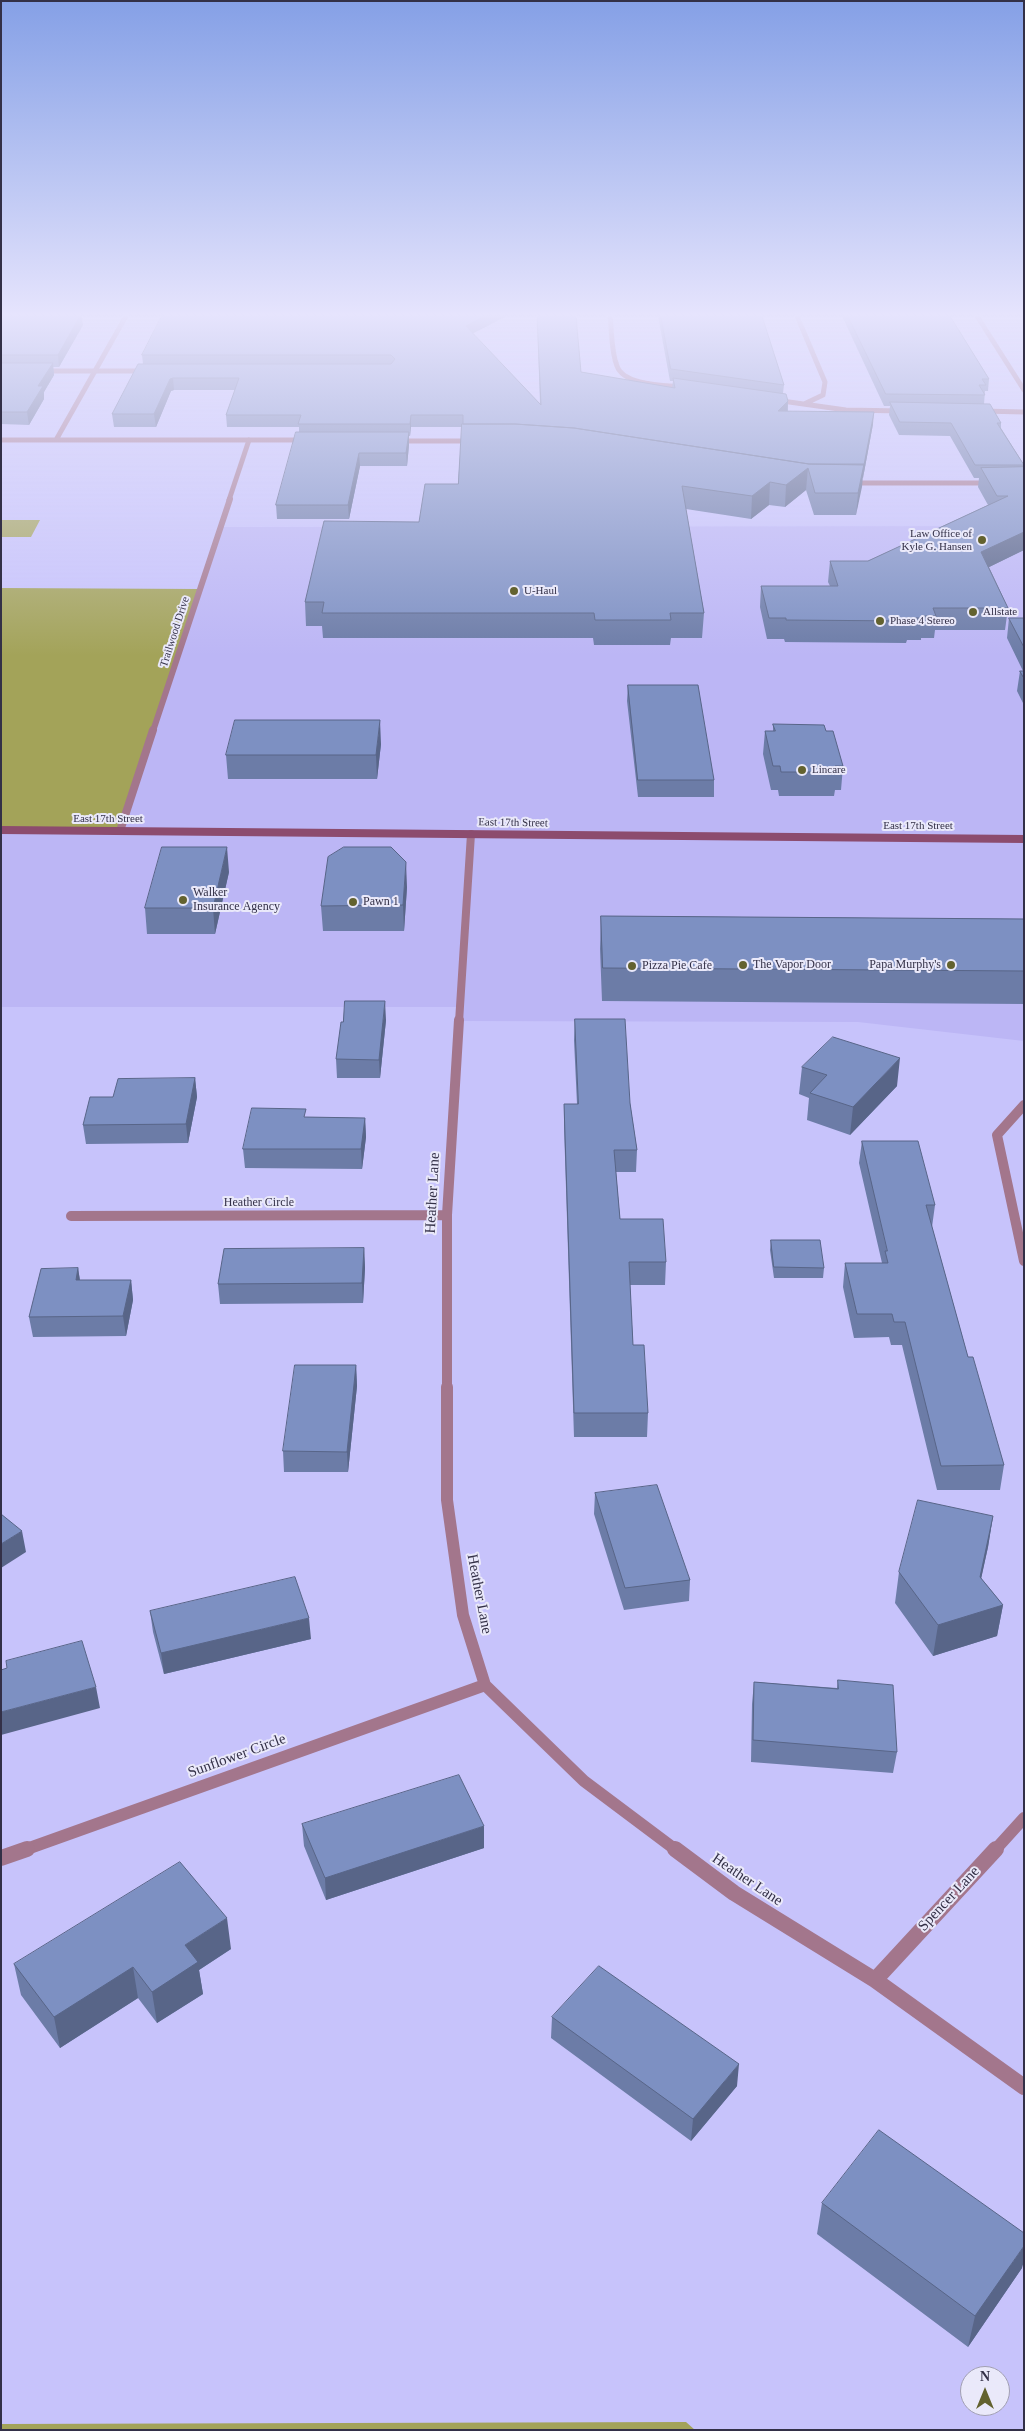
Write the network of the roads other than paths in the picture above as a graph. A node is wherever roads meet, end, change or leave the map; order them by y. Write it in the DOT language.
graph roads {
  1 [pos="62,429"];
  2 [pos="1,440"];
  3 [pos="56,440"];
  4 [pos="249,440"];
  5 [pos="316,440"];
  6 [pos="385,441"];
  7 [pos="480,441"];
  8 [pos="842,483"];
  9 [pos="1005,483"];
  10 [pos="1,830"];
  11 [pos="120,831"];
  12 [pos="471,834"];
  13 [pos="1024,838"];
  14 [pos="1024,1105"];
  15 [pos="447,1215"];
  16 [pos="72,1216"];
  17 [pos="1024,1262"];
  18 [pos="485,1685"];
  19 [pos="1024,1818"];
  20 [pos="1,1858"];
  21 [pos="874,1980"];
  22 [pos="1024,2088"];
  1 -- 3 [label="street"];
  2 -- 3 [label="street"];
  3 -- 4 [label="street"];
  4 -- 5 [label="street"];
  4 -- 11 [label="street, Trailwood Drive"];
  6 -- 7 [label="street"];
  8 -- 9 [label="street"];
  10 -- 11 [label="main road, East 17th Street"];
  11 -- 12 [label="main road, East 17th Street"];
  12 -- 13 [label="main road, East 17th Street"];
  12 -- 15 [label="street, Heather Lane"];
  14 -- 17 [label="street"];
  15 -- 16 [label="street, Heather Circle"];
  15 -- 18 [label="street, Heather Lane"];
  18 -- 20 [label="street, Sunflower Circle"];
  18 -- 21 [label="street, Heather Lane"];
  19 -- 21 [label="street, Spencer Lane"];
  21 -- 22 [label="street, Heather Lane"];
}
